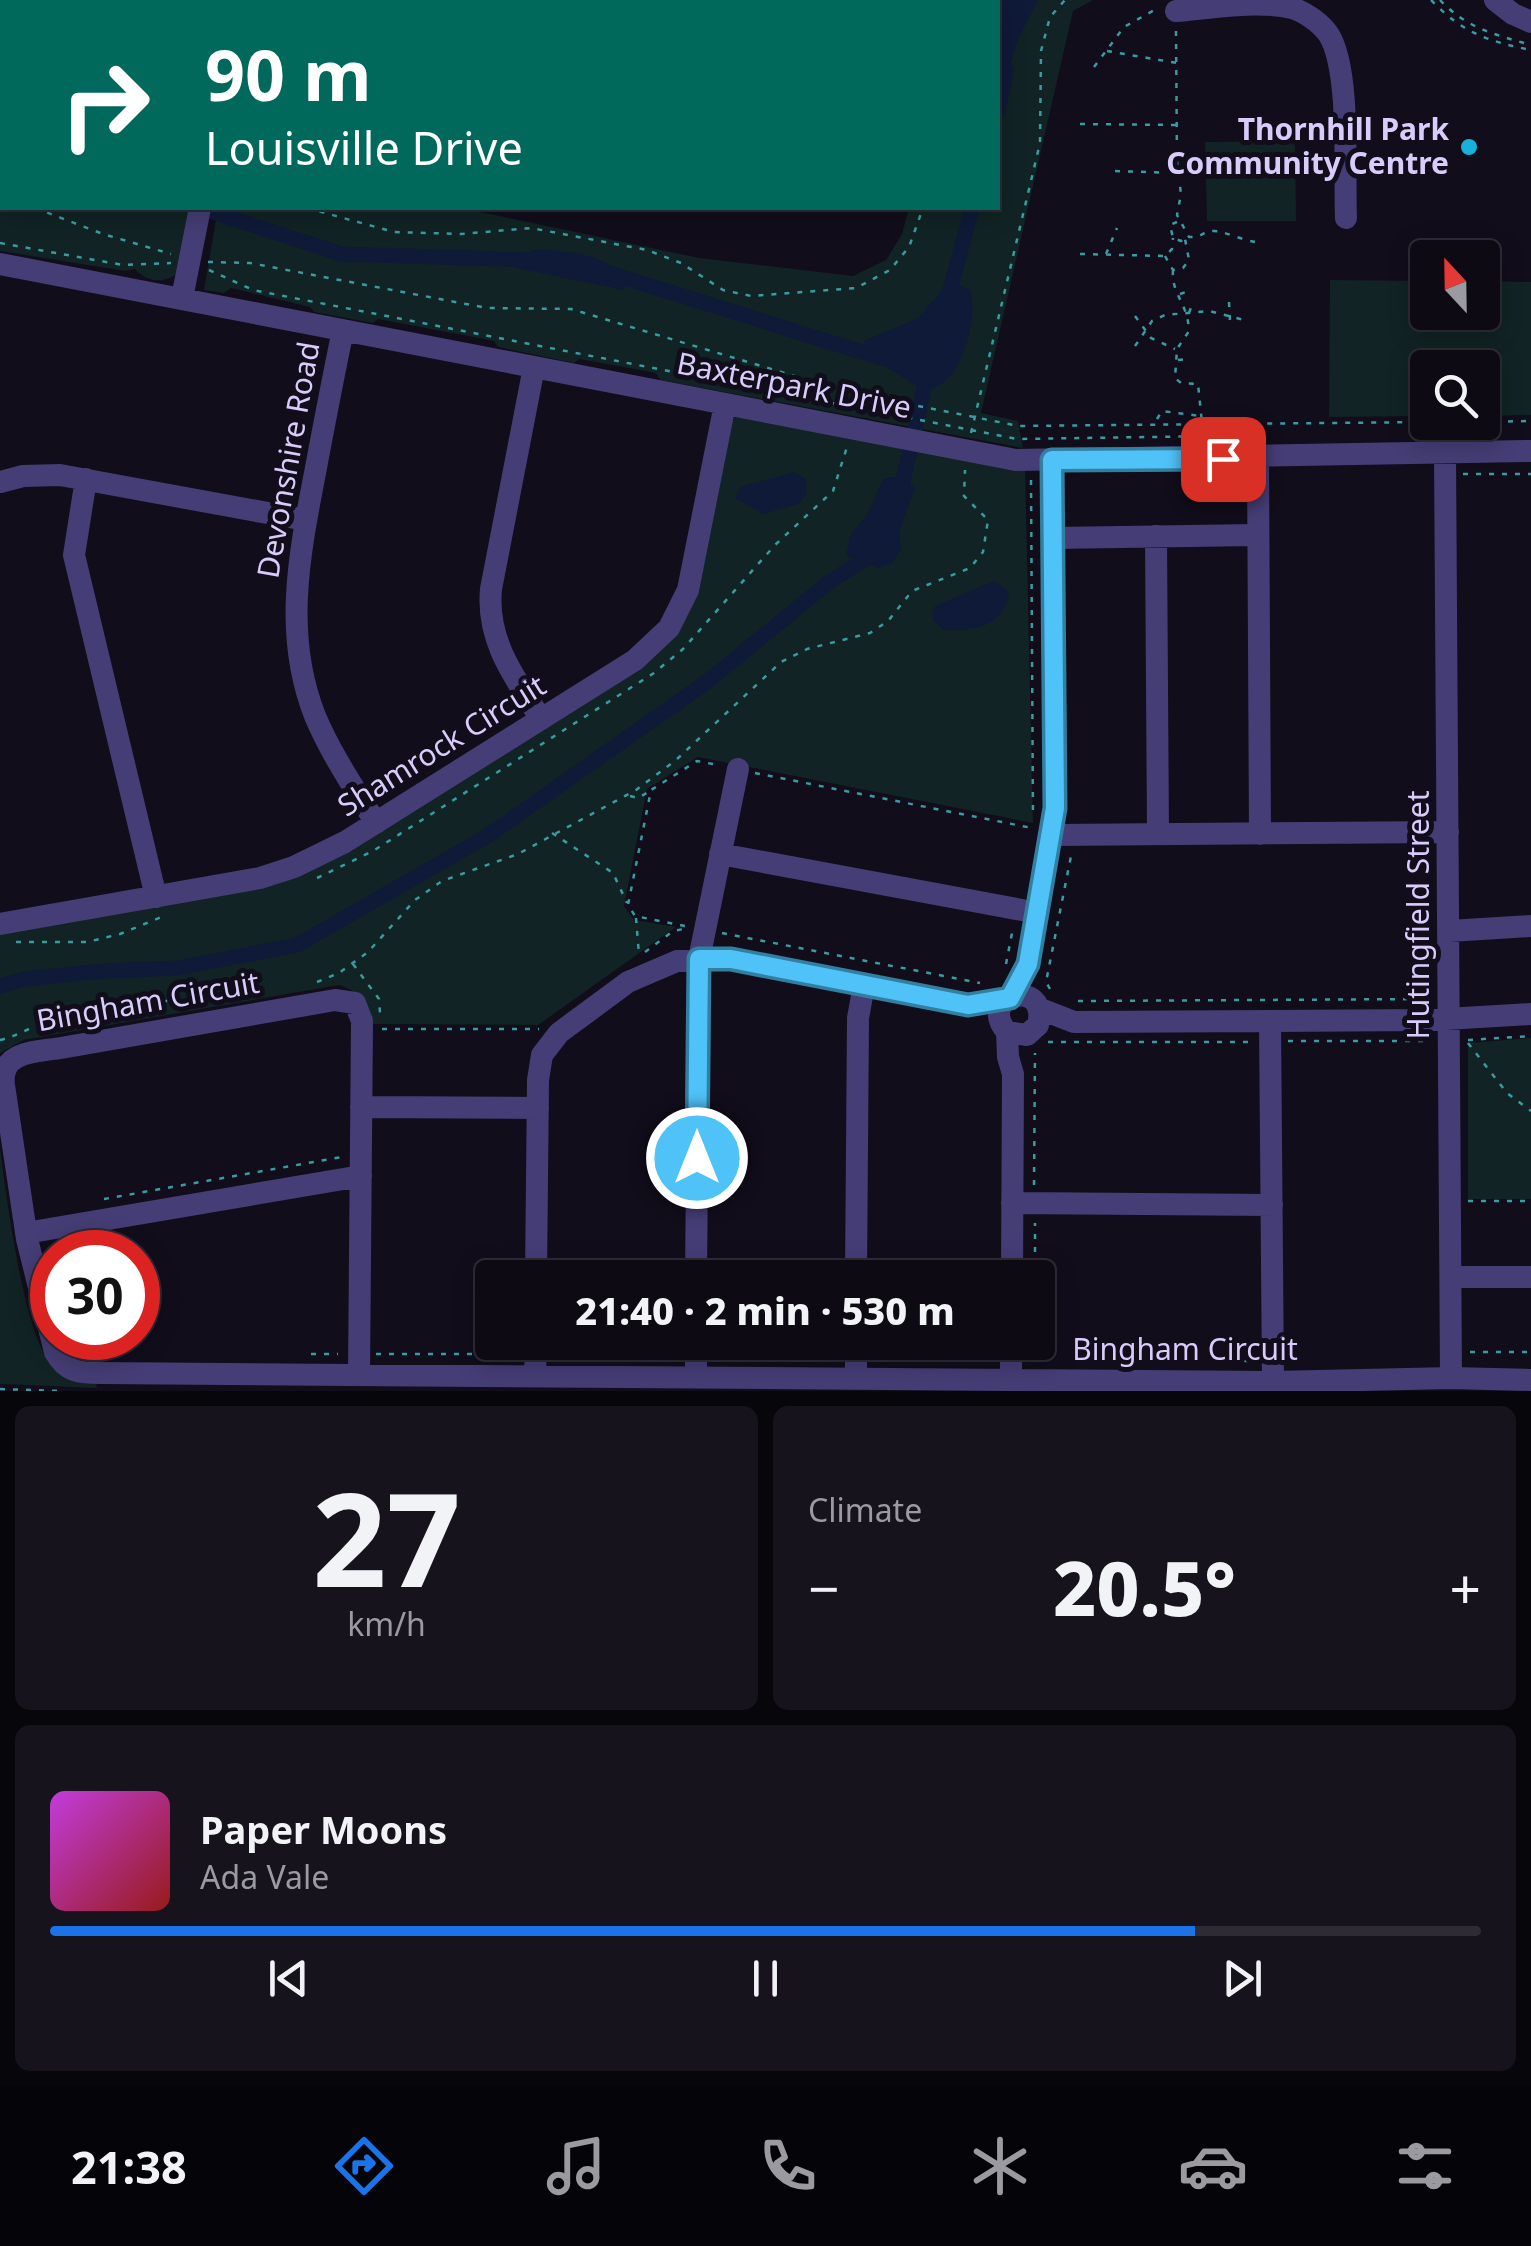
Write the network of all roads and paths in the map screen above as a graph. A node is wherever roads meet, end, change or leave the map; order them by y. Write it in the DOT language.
graph roads {
  1 [pos="1431,0"];
  2 [pos="1440,0"];
  3 [pos="1495,0"];
  4 [pos="1166,10"];
  5 [pos="1531,22"];
  6 [pos="1531,48"];
  7 [pos="1105,50"];
  8 [pos="1177,63"];
  9 [pos="1094,67"];
  10 [pos="1080,124"];
  11 [pos="1177,125"];
  12 [pos="1116,171"];
  13 [pos="1180,172"];
  14 [pos="40,210"];
  15 [pos="200,210"];
  16 [pos="314,210"];
  17 [pos="922,210"];
  18 [pos="1346,218"];
  19 [pos="1179,221"];
  20 [pos="1117,228"];
  21 [pos="1172,238"];
  22 [pos="1187,238"];
  23 [pos="1256,242"];
  24 [pos="0,244"];
  25 [pos="1080,254"];
  26 [pos="1105,255"];
  27 [pos="1165,256"];
  28 [pos="189,262"];
  29 [pos="0,264"];
  30 [pos="1172,270"];
  31 [pos="55,274"];
  32 [pos="0,281"];
  33 [pos="1189,291"];
  34 [pos="1179,294"];
  35 [pos="182,298"];
  36 [pos="1194,302"];
  37 [pos="1229,302"];
  38 [pos="1188,314"];
  39 [pos="1230,315"];
  40 [pos="1135,316"];
  41 [pos="1248,320"];
  42 [pos="1230,321"];
  43 [pos="342,330"];
  44 [pos="1145,330"];
  45 [pos="1135,346"];
  46 [pos="1177,349"];
  47 [pos="1188,359"];
  48 [pos="1177,360"];
  49 [pos="534,367"];
  50 [pos="725,404"];
  51 [pos="1201,416"];
  52 [pos="853,418"];
  53 [pos="1157,419"];
  54 [pos="1531,421"];
  55 [pos="1410,422"];
  56 [pos="1500,422"];
  57 [pos="1202,423"];
  58 [pos="1215,436"];
  59 [pos="970,440"];
  60 [pos="1446,452"];
  61 [pos="1531,452"];
  62 [pos="1258,458"];
  63 [pos="1052,460"];
  64 [pos="1463,474"];
  65 [pos="1531,474"];
  66 [pos="1032,478"];
  67 [pos="86,479"];
  68 [pos="0,482"];
  69 [pos="306,520"];
  70 [pos="1257,535"];
  71 [pos="1156,536"];
  72 [pos="1052,538"];
  73 [pos="541,719"];
  74 [pos="738,770"];
  75 [pos="651,790"];
  76 [pos="626,796"];
  77 [pos="376,823"];
  78 [pos="1448,832"];
  79 [pos="552,833"];
  80 [pos="1158,834"];
  81 [pos="1260,834"];
  82 [pos="1052,835"];
  83 [pos="1078,849"];
  84 [pos="720,854"];
  85 [pos="156,896"];
  86 [pos="628,905"];
  87 [pos="1027,911"];
  88 [pos="636,916"];
  89 [pos="0,924"];
  90 [pos="1531,926"];
  91 [pos="698,928"];
  92 [pos="1449,931"];
  93 [pos="699,959"];
  94 [pos="864,985"];
  95 [pos="987,985"];
  96 [pos="1432,991"];
  97 [pos="1024,996"];
  98 [pos="968,1005"];
  99 [pos="1072,1012"];
  100 [pos="1531,1014"];
  101 [pos="380,1028"];
  102 [pos="1451,1030"];
  103 [pos="1018,1031"];
  104 [pos="1271,1031"];
  105 [pos="1531,1036"];
  106 [pos="534,1041"];
  107 [pos="361,1107"];
  108 [pos="538,1108"];
  109 [pos="1531,1111"];
  110 [pos="352,1177"];
  111 [pos="98,1200"];
  112 [pos="1468,1201"];
  113 [pos="1531,1201"];
  114 [pos="1024,1203"];
  115 [pos="1272,1205"];
  116 [pos="26,1233"];
  117 [pos="536,1260"];
  118 [pos="696,1260"];
  119 [pos="856,1260"];
  120 [pos="1015,1260"];
  121 [pos="1032,1260"];
  122 [pos="1531,1277"];
  123 [pos="1451,1278"];
  124 [pos="1470,1352"];
  125 [pos="1531,1352"];
  126 [pos="304,1354"];
  127 [pos="475,1357"];
  128 [pos="536,1360"];
  129 [pos="696,1360"];
  130 [pos="856,1360"];
  131 [pos="1012,1360"];
  132 [pos="1209,1361"];
  133 [pos="359,1364"];
  134 [pos="1273,1371"];
  135 [pos="536,1376"];
  136 [pos="696,1377"];
  137 [pos="856,1378"];
  138 [pos="1451,1378"];
  139 [pos="1011,1380"];
  140 [pos="1531,1380"];
  141 [pos="0,1390"];
  142 [pos="61,1391"];
  1 -- 6 [label="path"];
  2 -- 6 [label="path"];
  3 -- 5 [label="street"];
  4 -- 7 [label="path"];
  4 -- 8 [label="path"];
  4 -- 18 [label="street"];
  7 -- 8 [label="path"];
  7 -- 9 [label="path"];
  8 -- 11 [label="path"];
  10 -- 11 [label="path"];
  11 -- 13 [label="path"];
  12 -- 13 [label="path"];
  13 -- 19 [label="path"];
  14 -- 28 [label="path"];
  15 -- 28 [label="street"];
  16 -- 17 [label="path"];
  19 -- 21 [label="path"];
  19 -- 22 [label="path"];
  20 -- 26 [label="path"];
  21 -- 22 [label="path"];
  21 -- 27 [label="path"];
  22 -- 23 [label="path"];
  22 -- 30 [label="path"];
  24 -- 28 [label="path"];
  25 -- 26 [label="path"];
  26 -- 27 [label="path"];
  27 -- 30 [label="path"];
  28 -- 35 [label="street"];
  28 -- 52 [label="path"];
  28 -- 57 [label="path"];
  29 -- 31 [label="street, Baxterpark Drive"];
  30 -- 34 [label="path"];
  31 -- 32 [label="street, Baxterpark Drive"];
  31 -- 35 [label="street, Baxterpark Drive"];
  33 -- 34 [label="path"];
  34 -- 38 [label="path"];
  35 -- 43 [label="street, Baxterpark Drive"];
  36 -- 38 [label="path"];
  37 -- 39 [label="path"];
  38 -- 39 [label="path"];
  38 -- 44 [label="path"];
  38 -- 46 [label="path"];
  39 -- 41 [label="path"];
  39 -- 42 [label="path"];
  40 -- 44 [label="path"];
  43 -- 49 [label="street, Baxterpark Drive"];
  43 -- 69 [label="street, Devonshire Road"];
  44 -- 45 [label="path"];
  44 -- 46 [label="path"];
  46 -- 48 [label="path"];
  47 -- 48 [label="path"];
  48 -- 51 [label="path"];
  49 -- 50 [label="street, Baxterpark Drive"];
  49 -- 73 [label="street"];
  50 -- 52 [label="street, Baxterpark Drive"];
  50 -- 73 [label="street, Shamrock Circuit"];
  51 -- 53 [label="path"];
  51 -- 57 [label="path"];
  52 -- 59 [label="street, Baxterpark Drive"];
  52 -- 59 [label="path"];
  54 -- 56 [label="path"];
  55 -- 57 [label="path"];
  58 -- 59 [label="path"];
  59 -- 63 [label="street, Baxterpark Drive"];
  60 -- 61 [label="street, Baxterpark Drive"];
  60 -- 62 [label="street, Baxterpark Drive"];
  60 -- 78 [label="street, Hutingfield Street"];
  62 -- 63 [label="street, Baxterpark Drive"];
  62 -- 70 [label="street"];
  63 -- 72 [label="street"];
  64 -- 65 [label="path"];
  66 -- 74 [label="path"];
  67 -- 68 [label="street"];
  67 -- 69 [label="street"];
  67 -- 85 [label="street"];
  69 -- 77 [label="street, Devonshire Road"];
  70 -- 71 [label="street"];
  70 -- 81 [label="street"];
  71 -- 72 [label="street"];
  71 -- 80 [label="street"];
  72 -- 82 [label="street"];
  73 -- 77 [label="street, Shamrock Circuit"];
  74 -- 75 [label="path"];
  74 -- 84 [label="street"];
  75 -- 76 [label="path"];
  75 -- 86 [label="path"];
  77 -- 85 [label="street, Shamrock Circuit"];
  78 -- 81 [label="street"];
  78 -- 92 [label="street, Hutingfield Street"];
  79 -- 86 [label="path"];
  80 -- 81 [label="street"];
  80 -- 82 [label="street"];
  82 -- 87 [label="street"];
  83 -- 97 [label="path"];
  84 -- 87 [label="street"];
  84 -- 91 [label="street"];
  85 -- 89 [label="street, Shamrock Circuit"];
  86 -- 88 [label="path"];
  87 -- 97 [label="path"];
  87 -- 97 [label="street"];
  88 -- 91 [label="path"];
  88 -- 91 [label="path"];
  90 -- 92 [label="street"];
  91 -- 93 [label="street"];
  91 -- 95 [label="path"];
  92 -- 102 [label="street, Hutingfield Street"];
  93 -- 94 [label="street"];
  93 -- 108 [label="street"];
  93 -- 118 [label="street"];
  94 -- 98 [label="street"];
  94 -- 119 [label="street"];
  96 -- 102 [label="path"];
  97 -- 98 [label="street"];
  97 -- 99 [label="street"];
  97 -- 103 [label="street"];
  97 -- 103 [label="street"];
  98 -- 103 [label="street"];
  99 -- 102 [label="path"];
  99 -- 103 [label="street"];
  99 -- 104 [label="street"];
  100 -- 102 [label="street"];
  101 -- 106 [label="path"];
  102 -- 104 [label="street"];
  102 -- 104 [label="path"];
  102 -- 105 [label="path"];
  102 -- 109 [label="path"];
  102 -- 123 [label="street, Hutingfield Street"];
  103 -- 114 [label="street"];
  104 -- 114 [label="path"];
  104 -- 115 [label="street"];
  107 -- 108 [label="street"];
  107 -- 110 [label="street, Bingham Circuit"];
  107 -- 116 [label="street, Bingham Circuit"];
  108 -- 117 [label="street"];
  110 -- 111 [label="path"];
  110 -- 116 [label="street"];
  110 -- 133 [label="street, Bingham Circuit"];
  112 -- 113 [label="path"];
  114 -- 115 [label="street"];
  114 -- 120 [label="street"];
  114 -- 121 [label="path"];
  115 -- 134 [label="street"];
  116 -- 133 [label="street, Bingham Circuit"];
  122 -- 123 [label="street"];
  123 -- 138 [label="street, Hutingfield Street"];
  124 -- 125 [label="path"];
  126 -- 133 [label="path"];
  127 -- 133 [label="path"];
  128 -- 135 [label="street"];
  129 -- 136 [label="street"];
  130 -- 137 [label="street"];
  131 -- 139 [label="street"];
  132 -- 134 [label="path"];
  133 -- 135 [label="street, Bingham Circuit"];
  134 -- 138 [label="street, Bingham Circuit"];
  134 -- 139 [label="street, Bingham Circuit"];
  135 -- 136 [label="street, Bingham Circuit"];
  136 -- 137 [label="street, Bingham Circuit"];
  137 -- 139 [label="street, Bingham Circuit"];
  138 -- 140 [label="street, Bingham Circuit"];
  141 -- 142 [label="path"];
}
